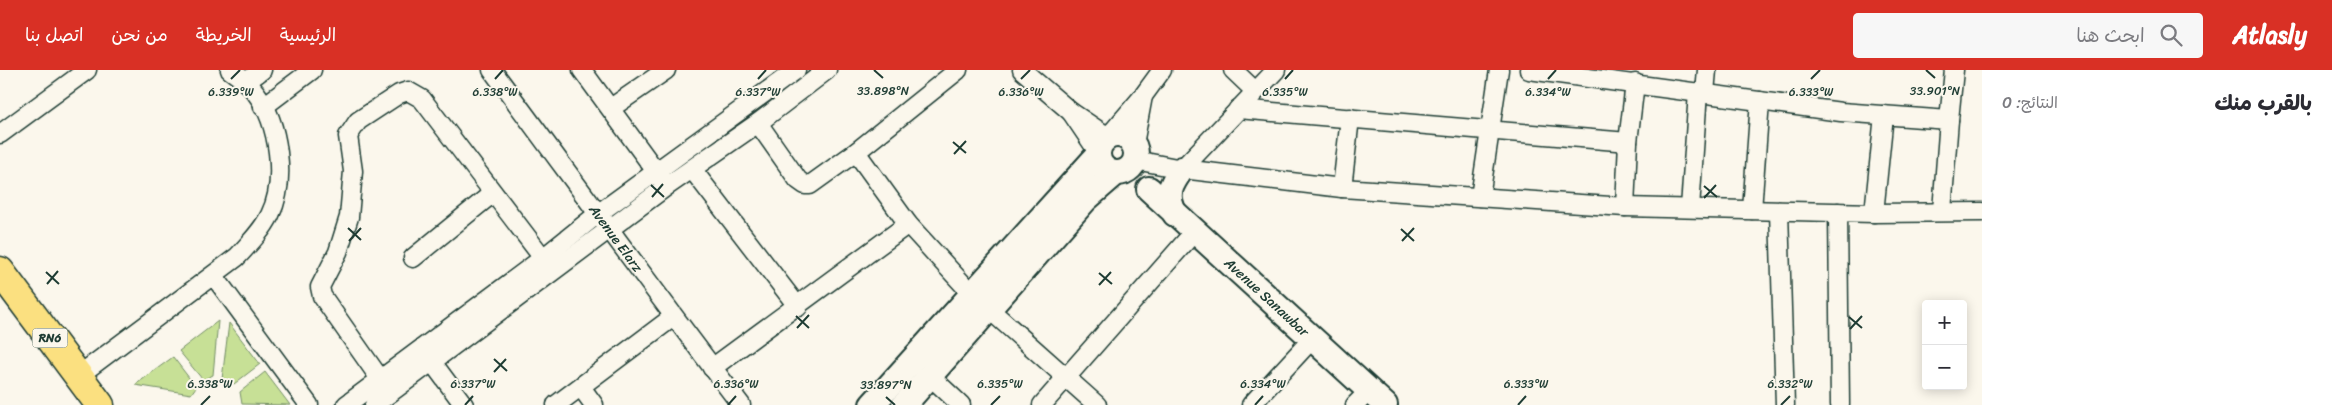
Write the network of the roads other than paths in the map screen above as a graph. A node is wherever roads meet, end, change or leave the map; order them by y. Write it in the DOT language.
graph roads {
  1 [pos="230,70"];
  2 [pos="262,70"];
  3 [pos="312,70"];
  4 [pos="492,70"];
  5 [pos="582,70"];
  6 [pos="666,70"];
  7 [pos="796,70"];
  8 [pos="958,70"];
  9 [pos="1022,70"];
  10 [pos="1161,70"];
  11 [pos="1232,70"];
  12 [pos="1276,70"];
  13 [pos="1499,70"];
  14 [pos="1529,70"];
  15 [pos="1707,70"];
  16 [pos="1954,70"];
  17 [pos="75,73"];
  18 [pos="815,73"];
  19 [pos="246,82"];
  20 [pos="1635,83"];
  21 [pos="1255,91"];
  22 [pos="1701,92"];
  23 [pos="1143,96"];
  24 [pos="1760,100"];
  25 [pos="264,106"];
  26 [pos="611,108"];
  27 [pos="1238,109"];
  28 [pos="1884,115"];
  29 [pos="1350,118"];
  30 [pos="1949,120"];
  31 [pos="758,122"];
  32 [pos="1489,130"];
  33 [pos="0,134"];
  34 [pos="1628,142"];
  35 [pos="1101,148"];
  36 [pos="856,152"];
  37 [pos="1128,162"];
  38 [pos="692,169"];
  39 [pos="1182,169"];
  40 [pos="657,171"];
  41 [pos="667,186"];
  42 [pos="1342,188"];
  43 [pos="493,193"];
  44 [pos="1480,197"];
  45 [pos="1625,207"];
  46 [pos="1690,208"];
  47 [pos="1752,210"];
  48 [pos="1780,210"];
  49 [pos="1942,211"];
  50 [pos="1838,212"];
  51 [pos="1874,212"];
  52 [pos="1982,212"];
  53 [pos="599,213"];
  54 [pos="1175,214"];
  55 [pos="908,224"];
  56 [pos="610,230"];
  57 [pos="1194,232"];
  58 [pos="413,258"];
  59 [pos="543,258"];
  60 [pos="0,271"];
  61 [pos="214,276"];
  62 [pos="979,301"];
  63 [pos="798,307"];
  64 [pos="673,317"];
  65 [pos="475,319"];
  66 [pos="1312,339"];
  67 [pos="432,362"];
  68 [pos="712,368"];
  69 [pos="78,376"];
  70 [pos="930,376"];
  71 [pos="1068,377"];
  72 [pos="385,387"];
  73 [pos="581,387"];
  74 [pos="1370,400"];
  75 [pos="100,405"];
  76 [pos="309,405"];
  77 [pos="346,405"];
  78 [pos="374,405"];
  79 [pos="464,405"];
  80 [pos="556,405"];
  81 [pos="594,405"];
  82 [pos="741,405"];
  83 [pos="872,405"];
  84 [pos="904,405"];
  85 [pos="961,405"];
  86 [pos="1042,405"];
  87 [pos="1097,405"];
  88 [pos="1251,405"];
  89 [pos="1785,405"];
  90 [pos="1840,405"];
  1 -- 19 [label="street"];
  2 -- 19 [label="street"];
  3 -- 25 [label="street"];
  4 -- 53 [label="street, Avenue Elarz"];
  5 -- 26 [label="street"];
  6 -- 26 [label="street"];
  7 -- 40 [label="street"];
  8 -- 36 [label="street"];
  9 -- 35 [label="street"];
  10 -- 23 [label="street"];
  11 -- 21 [label="street"];
  12 -- 21 [label="street"];
  13 -- 32 [label="street"];
  14 -- 20 [label="street"];
  15 -- 22 [label="street"];
  16 -- 30 [label="street"];
  17 -- 33 [label="street"];
  18 -- 31 [label="street"];
  19 -- 25 [label="street"];
  20 -- 22 [label="street"];
  20 -- 34 [label="street"];
  21 -- 27 [label="street"];
  22 -- 24 [label="street"];
  22 -- 46 [label="street"];
  23 -- 35 [label="street"];
  23 -- 37 [label="street"];
  24 -- 28 [label="street"];
  24 -- 47 [label="street"];
  25 -- 61 [label="street"];
  26 -- 40 [label="street"];
  27 -- 29 [label="street"];
  27 -- 39 [label="street"];
  28 -- 30 [label="street"];
  28 -- 51 [label="street"];
  29 -- 32 [label="street"];
  29 -- 42 [label="street"];
  30 -- 49 [label="street"];
  31 -- 36 [label="street"];
  31 -- 38 [label="street"];
  32 -- 34 [label="street"];
  32 -- 44 [label="street"];
  34 -- 45 [label="street"];
  35 -- 37 [label="street"];
  35 -- 37 [label="street"];
  35 -- 62 [label="street"];
  36 -- 55 [label="street"];
  37 -- 39 [label="street"];
  37 -- 54 [label="street, Avenue Sanawbar"];
  37 -- 62 [label="street"];
  38 -- 41 [label="street"];
  38 -- 63 [label="street"];
  39 -- 42 [label="street"];
  39 -- 54 [label="street"];
  40 -- 41 [label="street"];
  40 -- 53 [label="street"];
  41 -- 56 [label="street"];
  42 -- 44 [label="street"];
  43 -- 58 [label="street"];
  43 -- 59 [label="street"];
  43 -- 72 [label="street"];
  44 -- 45 [label="street"];
  45 -- 46 [label="street"];
  46 -- 47 [label="street"];
  47 -- 48 [label="street"];
  48 -- 50 [label="street"];
  48 -- 89 [label="street"];
  49 -- 51 [label="street"];
  49 -- 52 [label="street"];
  50 -- 51 [label="street"];
  50 -- 90 [label="street"];
  53 -- 56 [label="street, Avenue Elarz"];
  53 -- 59 [label="street"];
  54 -- 57 [label="street, Avenue Sanawbar"];
  55 -- 62 [label="street"];
  55 -- 63 [label="street"];
  56 -- 64 [label="street, Avenue Elarz"];
  56 -- 65 [label="street"];
  57 -- 66 [label="street, Avenue Sanawbar"];
  57 -- 71 [label="street"];
  59 -- 65 [label="street"];
  60 -- 69 [label="main road, RN6"];
  61 -- 69 [label="street"];
  61 -- 76 [label="street"];
  62 -- 70 [label="street"];
  62 -- 71 [label="street"];
  62 -- 83 [label="street"];
  63 -- 68 [label="street"];
  64 -- 68 [label="street, Avenue Elarz"];
  64 -- 73 [label="street"];
  65 -- 67 [label="street"];
  65 -- 72 [label="street"];
  66 -- 74 [label="street, Avenue Sanawbar"];
  66 -- 88 [label="street"];
  67 -- 72 [label="street"];
  67 -- 79 [label="street"];
  68 -- 82 [label="street, Avenue Elarz"];
  69 -- 75 [label="main road, RN6"];
  70 -- 84 [label="street"];
  70 -- 85 [label="street"];
  71 -- 86 [label="street"];
  71 -- 87 [label="street"];
  72 -- 77 [label="street"];
  72 -- 78 [label="street"];
  73 -- 80 [label="street"];
  73 -- 81 [label="street"];
}
